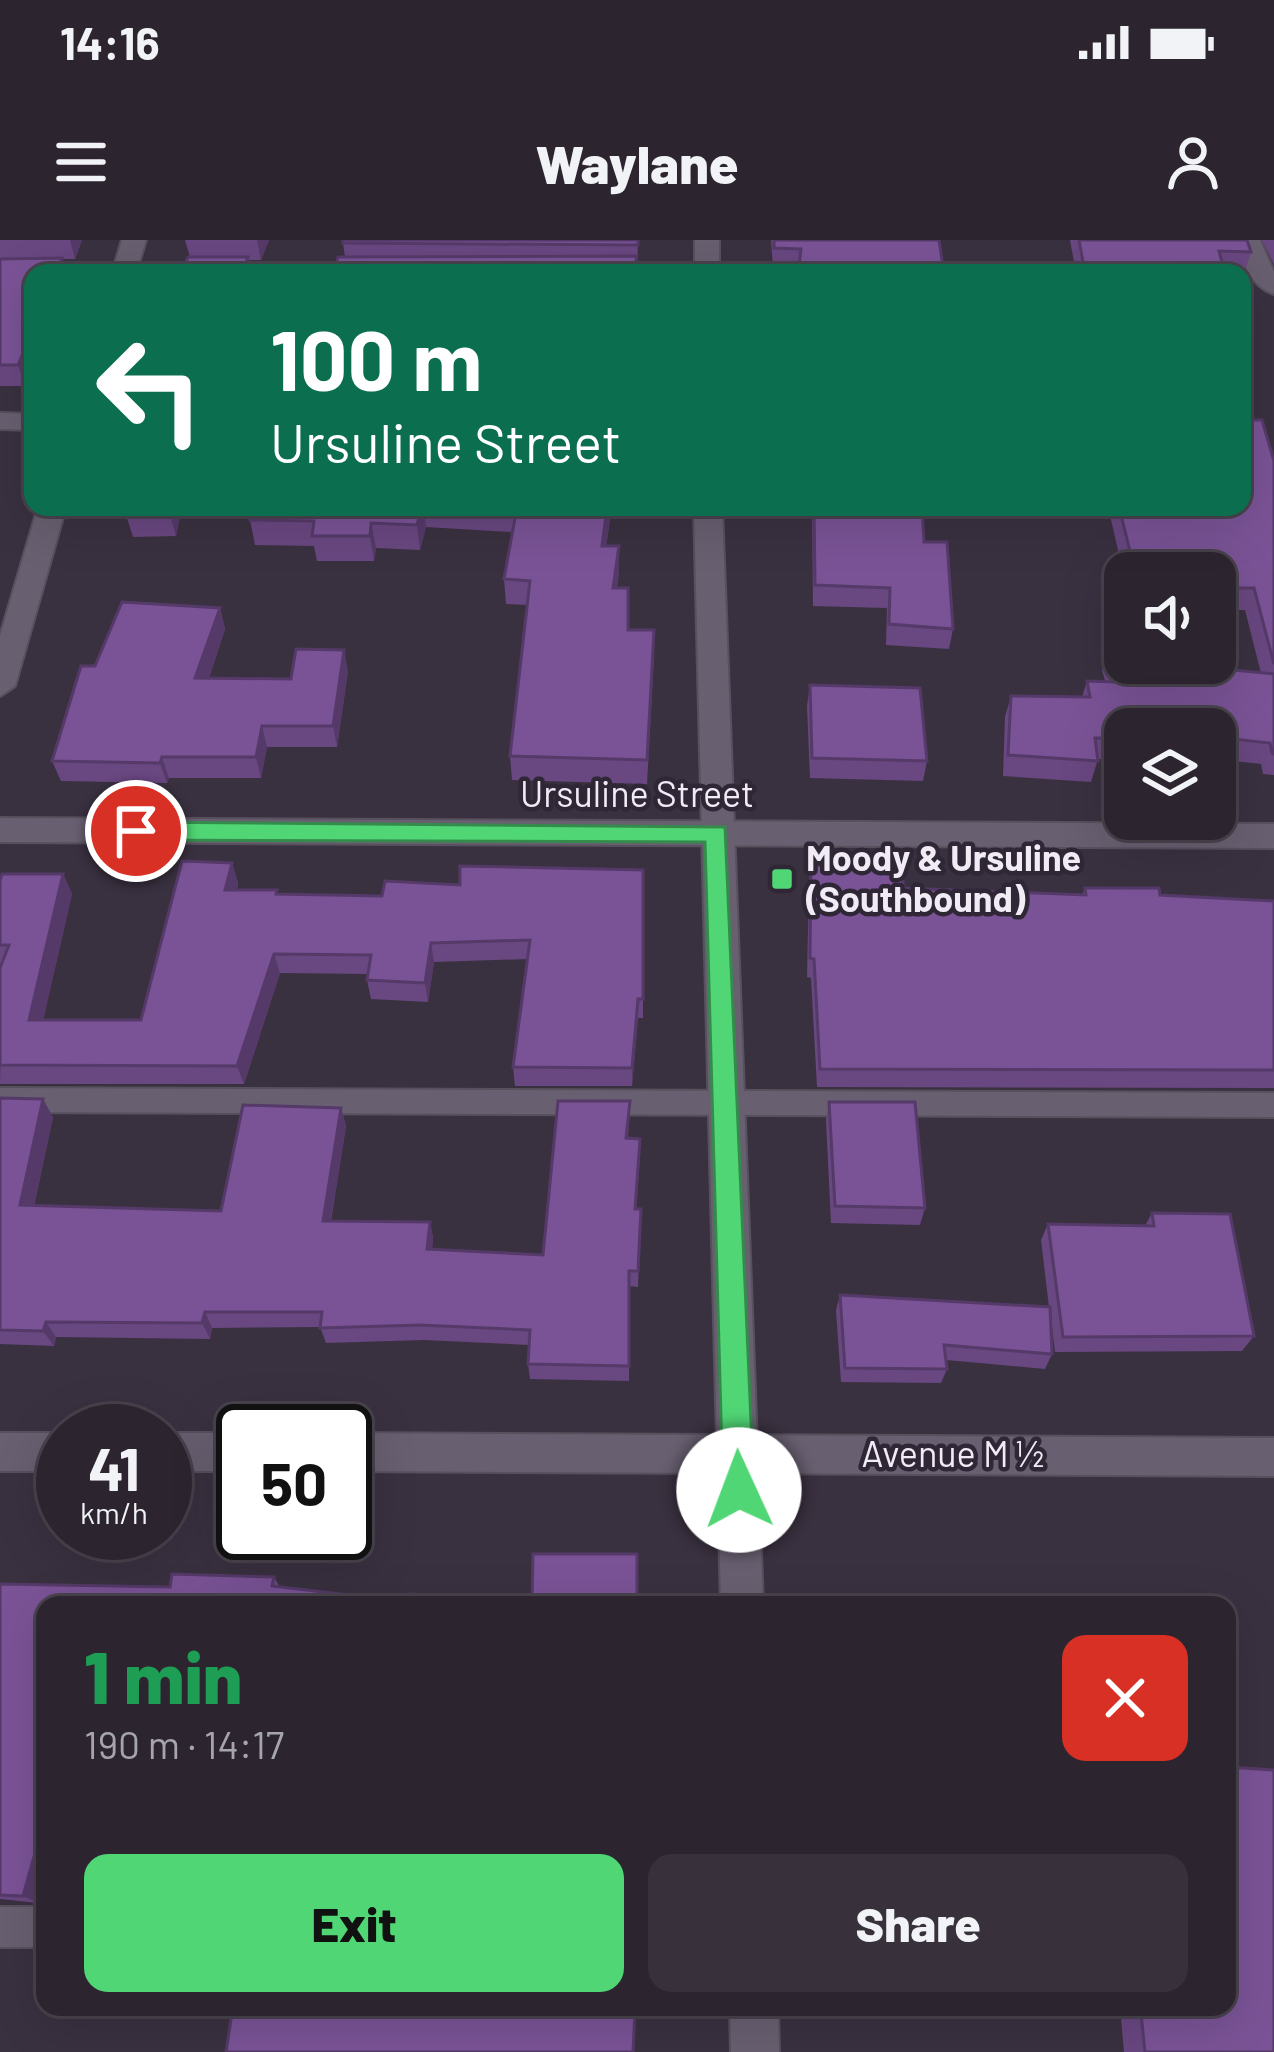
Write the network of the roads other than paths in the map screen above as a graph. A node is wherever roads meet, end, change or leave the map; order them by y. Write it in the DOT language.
graph roads {
  1 [pos="1248,240"];
  2 [pos="1274,287"];
  3 [pos="49,516"];
  4 [pos="708,516"];
  5 [pos="0,686"];
  6 [pos="0,830"];
  7 [pos="717,833"];
  8 [pos="1274,836"];
  9 [pos="0,1100"];
  10 [pos="726,1103"];
  11 [pos="1274,1105"];
  12 [pos="0,1452"];
  13 [pos="36,1452"];
  14 [pos="372,1452"];
  15 [pos="738,1452"];
  16 [pos="1274,1456"];
  17 [pos="742,1596"];
  18 [pos="0,1927"];
  19 [pos="36,1927"];
  20 [pos="754,2016"];
  21 [pos="755,2052"];
  1 -- 2 [label="street"];
  3 -- 5 [label="street"];
  4 -- 7 [label="street"];
  6 -- 7 [label="street, Ursuline Street"];
  7 -- 8 [label="street, Ursuline Street"];
  7 -- 10 [label="street"];
  9 -- 10 [label="lane"];
  10 -- 11 [label="lane"];
  10 -- 15 [label="street"];
  12 -- 13 [label="street"];
  14 -- 15 [label="street, Avenue M ½"];
  15 -- 16 [label="street, Avenue M ½"];
  15 -- 17 [label="street"];
  18 -- 19 [label="lane"];
  20 -- 21 [label="street"];
}
